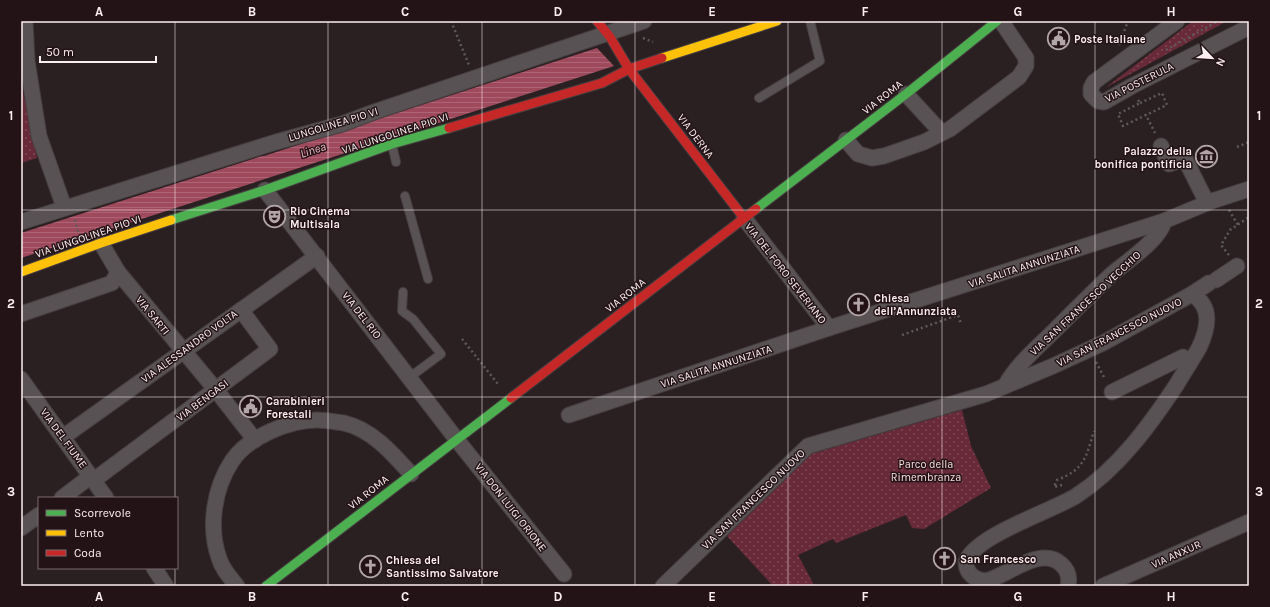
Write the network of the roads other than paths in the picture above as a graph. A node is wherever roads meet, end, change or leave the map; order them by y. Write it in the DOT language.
graph roads {
  1 [pos="25,21"];
  2 [pos="597,21"];
  3 [pos="644,21"];
  4 [pos="777,21"];
  5 [pos="810,21"];
  6 [pos="997,21"];
  7 [pos="1001,21"];
  8 [pos="1177,21"];
  9 [pos="1249,27"];
  10 [pos="606,33"];
  11 [pos="629,69"];
  12 [pos="906,94"];
  13 [pos="759,98"];
  14 [pos="942,133"];
  15 [pos="846,140"];
  16 [pos="392,144"];
  17 [pos="1161,146"];
  18 [pos="396,162"];
  19 [pos="1249,189"];
  20 [pos="265,190"];
  21 [pos="405,196"];
  22 [pos="1214,200"];
  23 [pos="64,208"];
  24 [pos="744,218"];
  25 [pos="1164,221"];
  26 [pos="21,222"];
  27 [pos="101,244"];
  28 [pos="317,256"];
  29 [pos="1238,266"];
  30 [pos="21,272"];
  31 [pos="118,272"];
  32 [pos="428,279"];
  33 [pos="403,292"];
  34 [pos="1192,294"];
  35 [pos="241,310"];
  36 [pos="21,314"];
  37 [pos="829,328"];
  38 [pos="183,351"];
  39 [pos="1183,357"];
  40 [pos="410,378"];
  41 [pos="21,379"];
  42 [pos="1005,386"];
  43 [pos="216,390"];
  44 [pos="1112,392"];
  45 [pos="570,414"];
  46 [pos="63,437"];
  47 [pos="255,440"];
  48 [pos="457,440"];
  49 [pos="411,474"];
  50 [pos="93,478"];
  51 [pos="64,497"];
  52 [pos="105,497"];
  53 [pos="38,516"];
  54 [pos="1249,522"];
  55 [pos="21,528"];
  56 [pos="155,569"];
  57 [pos="564,574"];
  58 [pos="166,586"];
  59 [pos="237,586"];
  60 [pos="266,586"];
  61 [pos="663,586"];
  62 [pos="1068,586"];
  63 [pos="1103,586"];
  1 -- 23 [label="street"];
  2 -- 10 [label="street, VIA DERNA"];
  3 -- 10 [label="street, LUNGOLINEA PIO VI"];
  4 -- 11 [label="street, VIA LUNGOLINEA PIO VI"];
  5 -- 13 [label="lane"];
  6 -- 12 [label="street, VIA ROMA"];
  7 -- 14 [label="street"];
  8 -- 9 [label="street, VIA POSTERULA"];
  10 -- 11 [label="street, VIA DERNA"];
  10 -- 23 [label="street, LUNGOLINEA PIO VI"];
  11 -- 16 [label="street, VIA LUNGOLINEA PIO VI"];
  11 -- 24 [label="street, VIA DERNA"];
  12 -- 14 [label="street"];
  12 -- 15 [label="street, VIA ROMA"];
  14 -- 15 [label="street"];
  15 -- 24 [label="street, VIA ROMA"];
  16 -- 18 [label="lane"];
  16 -- 20 [label="street, VIA LUNGOLINEA PIO VI"];
  17 -- 22 [label="street"];
  19 -- 22 [label="street, VIA SALITA ANNUNZIATA"];
  20 -- 27 [label="street, VIA LUNGOLINEA PIO VI"];
  20 -- 28 [label="street, VIA DEL RIO"];
  21 -- 32 [label="lane"];
  22 -- 25 [label="street, VIA SALITA ANNUNZIATA"];
  23 -- 26 [label="street, LUNGOLINEA PIO VI"];
  24 -- 37 [label="street, VIA DEL FORO SEVERIANO"];
  24 -- 48 [label="street, VIA ROMA"];
  25 -- 37 [label="street, VIA SALITA ANNUNZIATA"];
  25 -- 42 [label="street, VIA SAN FRANCESCO VECCHIO"];
  27 -- 30 [label="street, VIA LUNGOLINEA PIO VI"];
  27 -- 31 [label="street, VIA SARTI"];
  28 -- 35 [label="street, VIA ALESSANDRO VOLTA"];
  28 -- 40 [label="street, VIA DEL RIO"];
  29 -- 34 [label="street"];
  31 -- 36 [label="street"];
  31 -- 38 [label="street, VIA SARTI"];
  33 -- 40 [label="lane"];
  34 -- 42 [label="street, VIA SAN FRANCESCO NUOVO"];
  34 -- 62 [label="street, VIA SAN FRANCESCO NUOVO"];
  35 -- 38 [label="street, VIA ALESSANDRO VOLTA"];
  35 -- 43 [label="street, VIA BENGASI"];
  37 -- 45 [label="street, VIA SALITA ANNUNZIATA"];
  38 -- 43 [label="street, VIA SARTI"];
  38 -- 46 [label="street, VIA ALESSANDRO VOLTA"];
  39 -- 44 [label="street"];
  40 -- 48 [label="street, VIA DEL RIO"];
  41 -- 46 [label="street, VIA DEL FIUME"];
  42 -- 61 [label="street, VIA SAN FRANCESCO NUOVO"];
  43 -- 47 [label="street, VIA SARTI"];
  43 -- 50 [label="street, VIA BENGASI"];
  46 -- 50 [label="street, VIA DEL FIUME"];
  47 -- 49 [label="street"];
  47 -- 59 [label="street"];
  48 -- 49 [label="street, VIA ROMA"];
  48 -- 57 [label="street, VIA DON LUIGI ORIONE"];
  49 -- 60 [label="street, VIA ROMA"];
  50 -- 51 [label="street, VIA BENGASI"];
  50 -- 52 [label="street, VIA DEL FIUME"];
  53 -- 55 [label="street"];
  54 -- 63 [label="street, VIA ANXUR"];
  56 -- 58 [label="street"];
}
